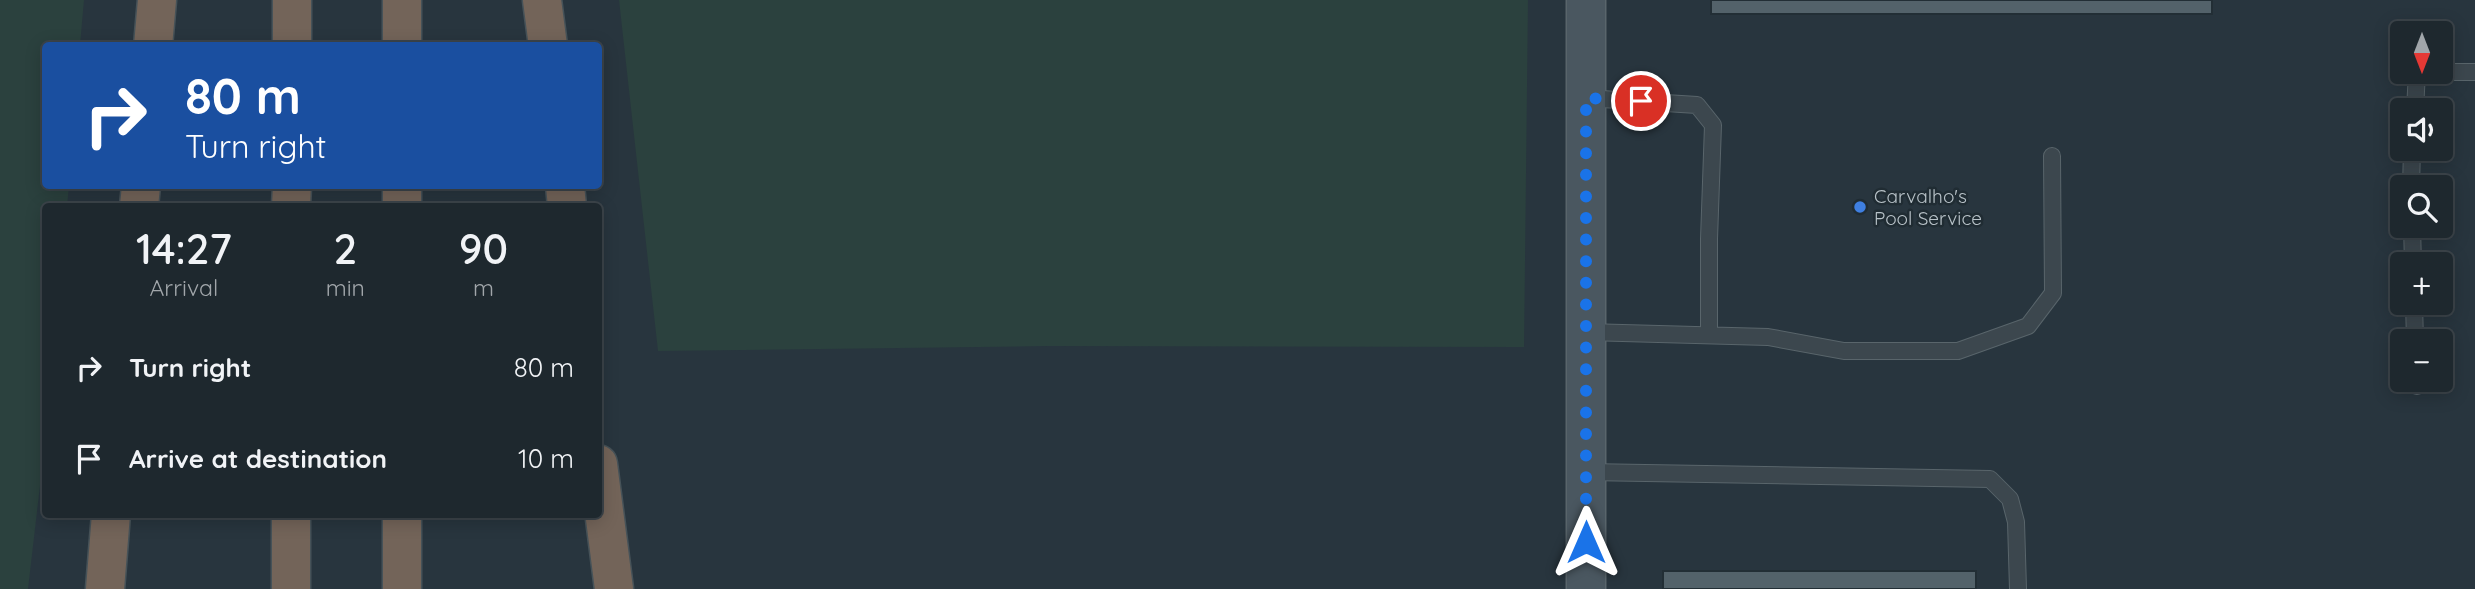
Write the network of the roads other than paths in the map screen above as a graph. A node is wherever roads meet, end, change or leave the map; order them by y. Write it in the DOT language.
graph roads {
  1 [pos="157,0"];
  2 [pos="292,0"];
  3 [pos="402,0"];
  4 [pos="542,0"];
  5 [pos="1586,0"];
  6 [pos="153,42"];
  7 [pos="292,42"];
  8 [pos="402,42"];
  9 [pos="547,42"];
  10 [pos="2475,72"];
  11 [pos="1586,98"];
  12 [pos="2416,98"];
  13 [pos="2052,156"];
  14 [pos="1586,332"];
  15 [pos="1709,334"];
  16 [pos="1586,472"];
  17 [pos="602,495"];
  18 [pos="111,518"];
  19 [pos="291,518"];
  20 [pos="402,518"];
  21 [pos="105,589"];
  22 [pos="291,589"];
  23 [pos="402,589"];
  24 [pos="614,589"];
  25 [pos="1586,589"];
  26 [pos="2018,589"];
  1 -- 6 [label="highway"];
  2 -- 7 [label="highway"];
  3 -- 8 [label="highway"];
  4 -- 9 [label="highway"];
  5 -- 11 [label="main road"];
  10 -- 12 [label="lane"];
  11 -- 14 [label="main road"];
  11 -- 15 [label="lane"];
  13 -- 15 [label="lane"];
  14 -- 15 [label="lane"];
  14 -- 16 [label="main road"];
  16 -- 25 [label="main road"];
  16 -- 26 [label="lane"];
  17 -- 24 [label="highway"];
  18 -- 21 [label="highway"];
  19 -- 22 [label="highway"];
  20 -- 23 [label="highway"];
}
